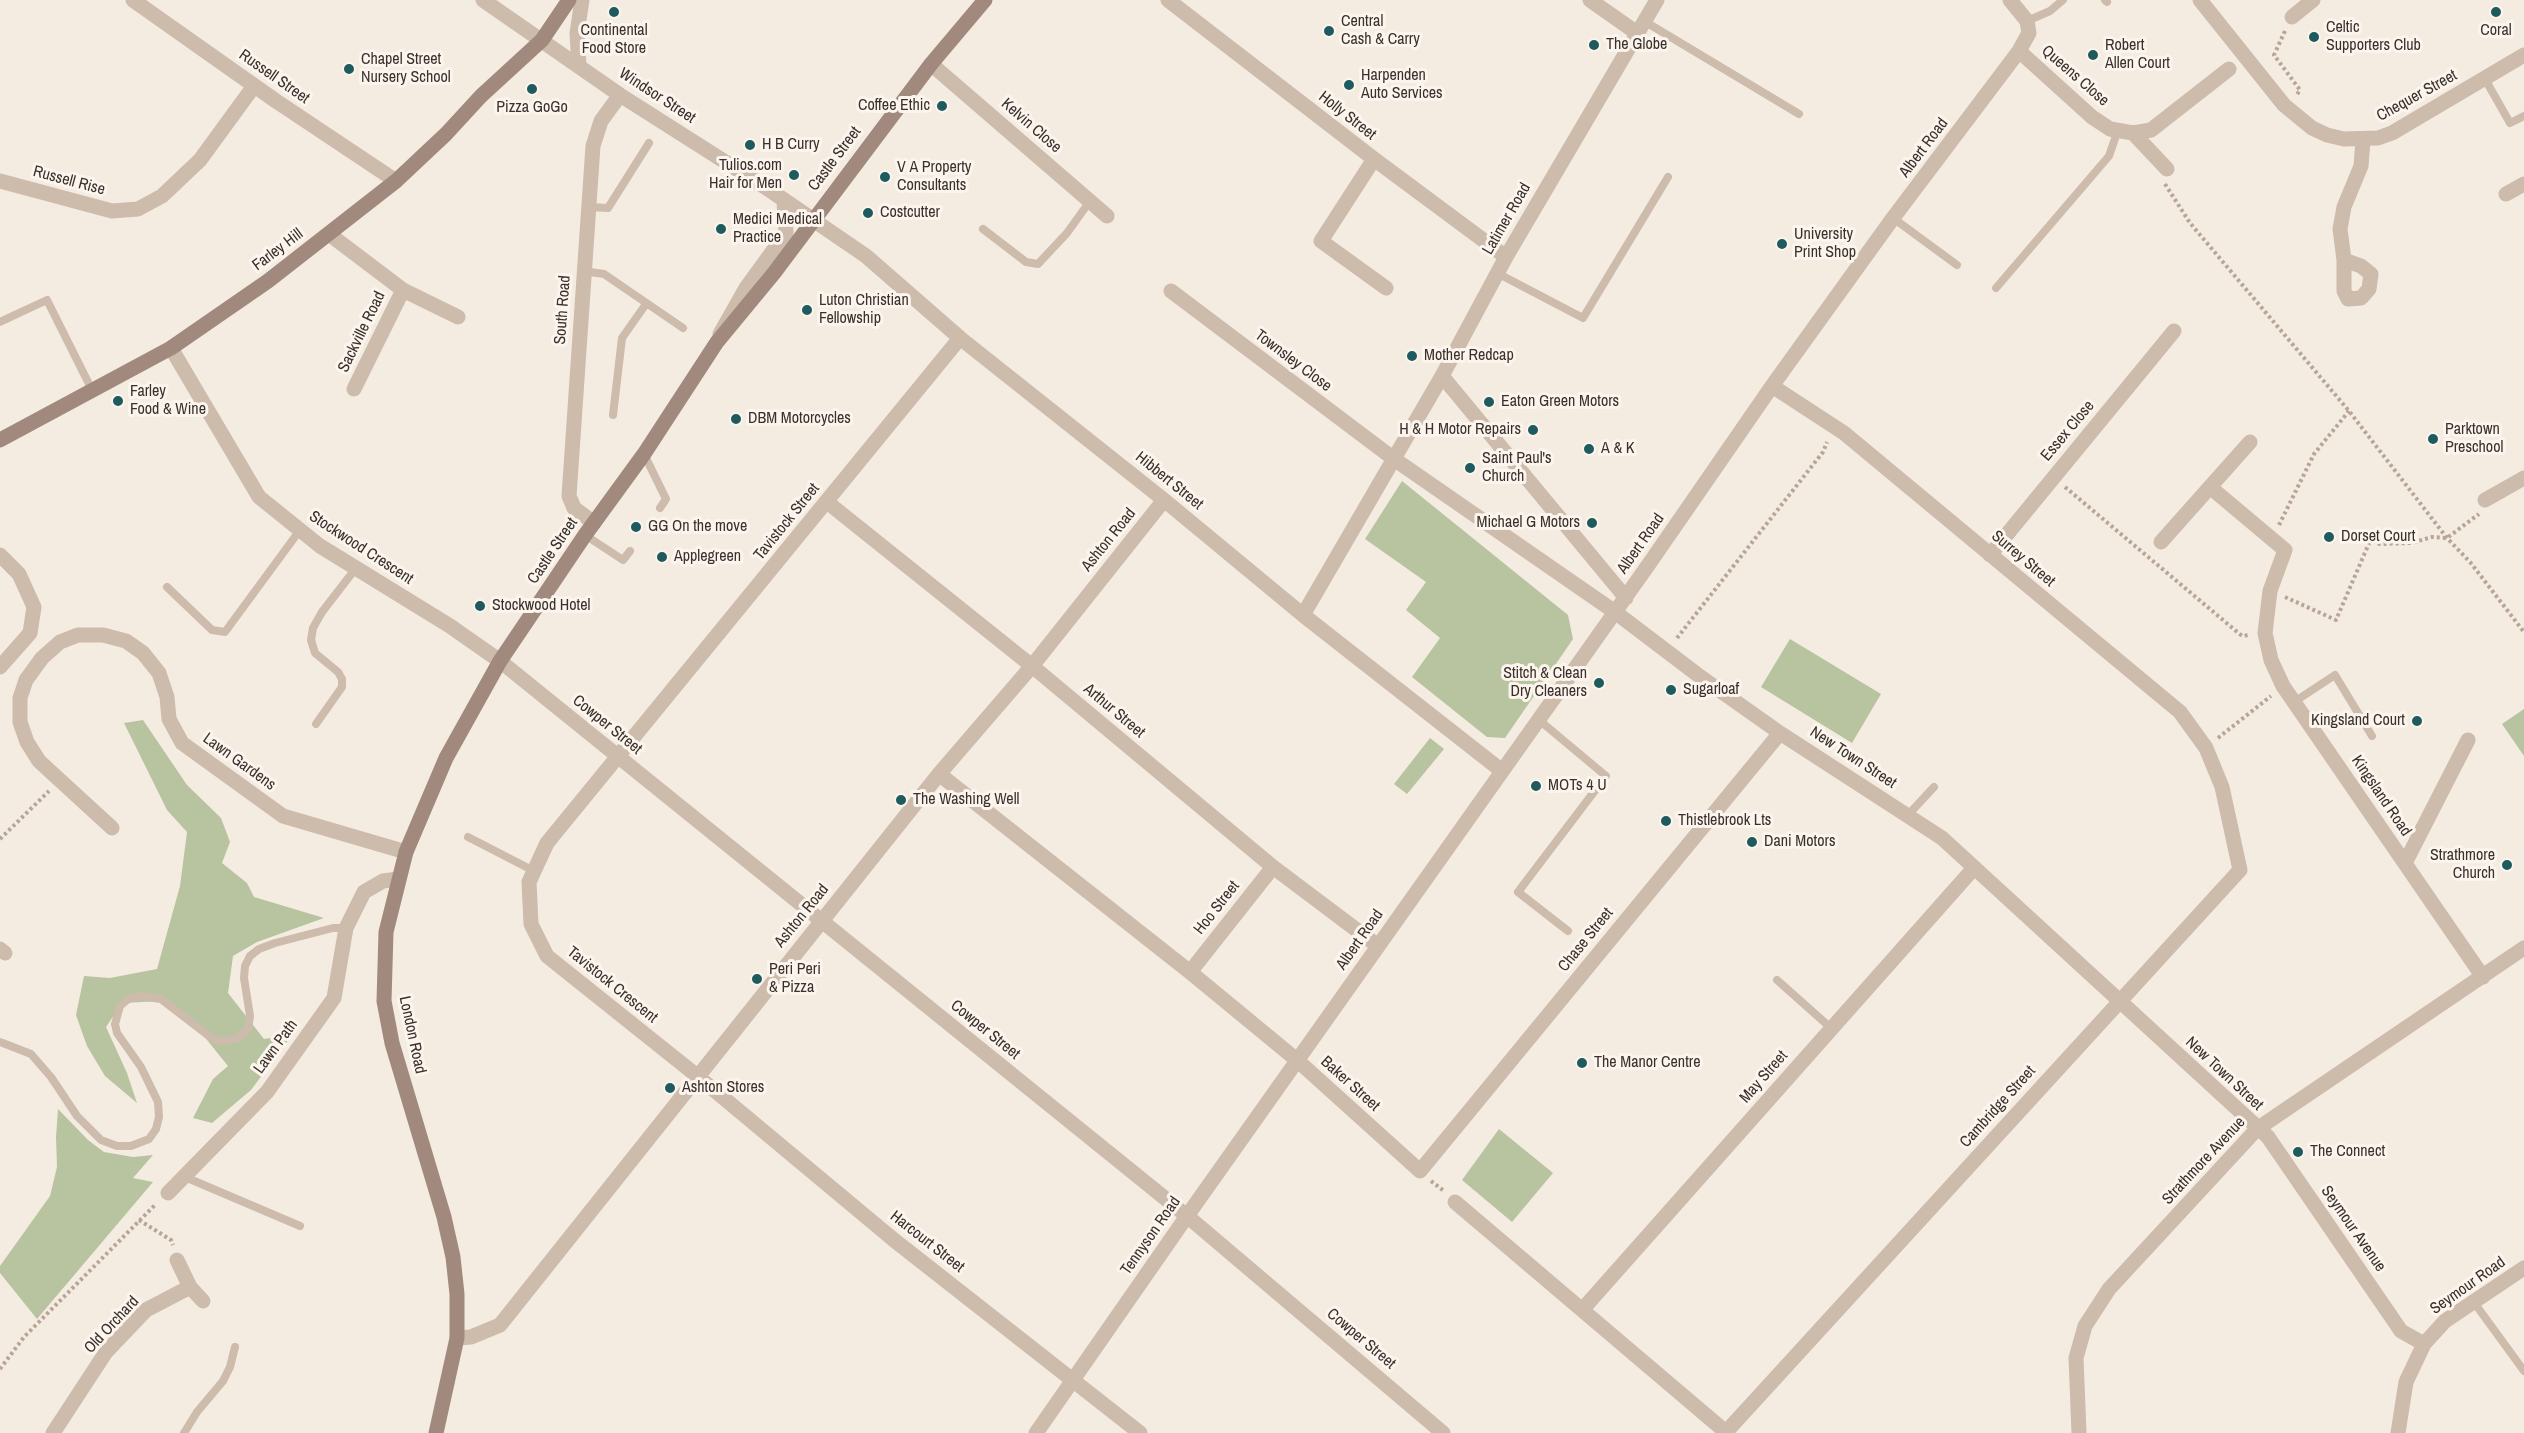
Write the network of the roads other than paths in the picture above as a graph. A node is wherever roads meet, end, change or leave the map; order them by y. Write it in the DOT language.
graph roads {
  1 [pos="133,0"];
  2 [pos="483,0"];
  3 [pos="569,0"];
  4 [pos="582,0"];
  5 [pos="984,0"];
  6 [pos="1168,0"];
  7 [pos="1590,0"];
  8 [pos="1657,0"];
  9 [pos="2010,0"];
  10 [pos="2063,0"];
  11 [pos="2200,0"];
  12 [pos="2313,0"];
  13 [pos="2292,17"];
  14 [pos="2027,21"];
  15 [pos="1640,27"];
  16 [pos="542,40"];
  17 [pos="2019,51"];
  18 [pos="2524,55"];
  19 [pos="931,64"];
  20 [pos="579,66"];
  21 [pos="2229,69"];
  22 [pos="2485,79"];
  23 [pos="254,86"];
  24 [pos="620,95"];
  25 [pos="1799,114"];
  26 [pos="2524,116"];
  27 [pos="2126,131"];
  28 [pos="2363,140"];
  29 [pos="649,143"];
  30 [pos="1374,159"];
  31 [pos="2167,169"];
  32 [pos="1668,177"];
  33 [pos="0,181"];
  34 [pos="396,181"];
  35 [pos="2524,184"];
  36 [pos="2506,194"];
  37 [pos="784,201"];
  38 [pos="1090,201"];
  39 [pos="589,207"];
  40 [pos="1107,216"];
  41 [pos="1893,218"];
  42 [pos="812,220"];
  43 [pos="983,229"];
  44 [pos="328,234"];
  45 [pos="1506,257"];
  46 [pos="2344,260"];
  47 [pos="1957,266"];
  48 [pos="583,271"];
  49 [pos="1497,273"];
  50 [pos="1386,288"];
  51 [pos="1996,288"];
  52 [pos="403,290"];
  53 [pos="1171,291"];
  54 [pos="646,304"];
  55 [pos="458,317"];
  56 [pos="0,322"];
  57 [pos="683,328"];
  58 [pos="2174,331"];
  59 [pos="960,338"];
  60 [pos="717,342"];
  61 [pos="171,348"];
  62 [pos="1443,376"];
  63 [pos="1772,386"];
  64 [pos="354,389"];
  65 [pos="92,390"];
  66 [pos="613,415"];
  67 [pos="0,440"];
  68 [pos="2250,442"];
  69 [pos="644,454"];
  70 [pos="1394,459"];
  71 [pos="2524,478"];
  72 [pos="2210,487"];
  73 [pos="1164,500"];
  74 [pos="2485,500"];
  75 [pos="827,502"];
  76 [pos="660,508"];
  77 [pos="590,529"];
  78 [pos="300,530"];
  79 [pos="2161,542"];
  80 [pos="630,551"];
  81 [pos="0,555"];
  82 [pos="1990,555"];
  83 [pos="356,568"];
  84 [pos="167,587"];
  85 [pos="1626,598"];
  86 [pos="1615,612"];
  87 [pos="1303,615"];
  88 [pos="500,661"];
  89 [pos="0,666"];
  90 [pos="1032,666"];
  91 [pos="2294,702"];
  92 [pos="1539,720"];
  93 [pos="316,724"];
  94 [pos="1780,733"];
  95 [pos="2372,736"];
  96 [pos="2468,740"];
  97 [pos="618,757"];
  98 [pos="1502,771"];
  99 [pos="939,774"];
  100 [pos="1934,787"];
  101 [pos="2222,787"];
  102 [pos="1908,814"];
  103 [pos="112,828"];
  104 [pos="468,837"];
  105 [pos="406,852"];
  106 [pos="2405,863"];
  107 [pos="1273,867"];
  108 [pos="1974,868"];
  109 [pos="534,871"];
  110 [pos="398,879"];
  111 [pos="821,921"];
  112 [pos="346,928"];
  113 [pos="1568,931"];
  114 [pos="1378,946"];
  115 [pos="2524,948"];
  116 [pos="1190,972"];
  117 [pos="2483,977"];
  118 [pos="1777,980"];
  119 [pos="2119,1002"];
  120 [pos="1830,1028"];
  121 [pos="0,1042"];
  122 [pos="1298,1061"];
  123 [pos="696,1076"];
  124 [pos="2257,1129"];
  125 [pos="1420,1171"];
  126 [pos="185,1177"];
  127 [pos="168,1193"];
  128 [pos="1455,1202"];
  129 [pos="1187,1216"];
  130 [pos="300,1226"];
  131 [pos="177,1260"];
  132 [pos="2524,1268"];
  133 [pos="190,1287"];
  134 [pos="203,1301"];
  135 [pos="2473,1301"];
  136 [pos="1582,1310"];
  137 [pos="458,1338"];
  138 [pos="2424,1344"];
  139 [pos="235,1347"];
  140 [pos="2524,1371"];
  141 [pos="1073,1379"];
  142 [pos="1727,1432"];
  143 [pos="53,1433"];
  144 [pos="184,1433"];
  145 [pos="436,1433"];
  146 [pos="1036,1433"];
  147 [pos="1140,1433"];
  148 [pos="1443,1433"];
  149 [pos="2079,1433"];
  150 [pos="2398,1433"];
  1 -- 23 [label="street, Russell Street"];
  2 -- 16 [label="street, Windsor Street"];
  3 -- 16 [label="street, Farley Hill"];
  4 -- 20 [label="street"];
  5 -- 19 [label="street, Castle Street"];
  6 -- 30 [label="street, Holly Street"];
  7 -- 15 [label="street"];
  8 -- 15 [label="street, Latimer Road"];
  9 -- 14 [label="street"];
  10 -- 14 [label="lane"];
  11 -- 28 [label="street, Chequer Street"];
  12 -- 13 [label="street"];
  14 -- 17 [label="street, Albert Road"];
  15 -- 25 [label="lane"];
  15 -- 45 [label="street, Latimer Road"];
  16 -- 20 [label="street, Windsor Street"];
  16 -- 34 [label="street, Farley Hill"];
  17 -- 27 [label="street, Queens Close"];
  17 -- 41 [label="street, Albert Road"];
  18 -- 22 [label="street, Chequer Street"];
  19 -- 38 [label="street, Kelvin Close"];
  19 -- 42 [label="street, Castle Street"];
  20 -- 24 [label="street, Windsor Street"];
  21 -- 27 [label="street"];
  22 -- 26 [label="lane"];
  22 -- 28 [label="street, Chequer Street"];
  23 -- 33 [label="street, Russell Rise"];
  23 -- 34 [label="street, Russell Street"];
  24 -- 37 [label="street, Windsor Street"];
  24 -- 39 [label="street, South Road"];
  27 -- 31 [label="street, Queens Close"];
  27 -- 51 [label="lane"];
  28 -- 46 [label="street"];
  29 -- 39 [label="lane"];
  30 -- 45 [label="street, Holly Street"];
  30 -- 50 [label="street"];
  32 -- 49 [label="lane"];
  34 -- 44 [label="street, Farley Hill"];
  35 -- 36 [label="street"];
  37 -- 42 [label="street, Windsor Street"];
  37 -- 60 [label="street, Castle Street"];
  38 -- 40 [label="street, Kelvin Close"];
  38 -- 43 [label="lane"];
  39 -- 48 [label="street, South Road"];
  41 -- 47 [label="lane"];
  41 -- 63 [label="street, Albert Road"];
  42 -- 59 [label="street, Hibbert Street"];
  42 -- 60 [label="street, Castle Street"];
  44 -- 52 [label="street, Sackville Road"];
  44 -- 61 [label="street, Farley Hill"];
  45 -- 49 [label="street, Latimer Road"];
  48 -- 54 [label="lane"];
  48 -- 77 [label="street, South Road"];
  49 -- 62 [label="street, Latimer Road"];
  52 -- 55 [label="street, Sackville Road"];
  52 -- 64 [label="street, Sackville Road"];
  53 -- 70 [label="street, Townsley Close"];
  54 -- 57 [label="lane"];
  54 -- 66 [label="lane"];
  56 -- 65 [label="lane"];
  58 -- 82 [label="street, Essex Close"];
  59 -- 73 [label="street, Hibbert Street"];
  59 -- 75 [label="street, Tavistock Street"];
  60 -- 69 [label="street, Castle Street"];
  61 -- 65 [label="street, Farley Hill"];
  61 -- 78 [label="street, Stockwood Crescent"];
  62 -- 70 [label="street, Latimer Road"];
  62 -- 85 [label="street"];
  63 -- 82 [label="street, Surrey Street"];
  63 -- 85 [label="street, Albert Road"];
  65 -- 67 [label="street, Farley Hill"];
  68 -- 72 [label="street"];
  69 -- 76 [label="lane"];
  69 -- 77 [label="street, Castle Street"];
  70 -- 86 [label="street, New Town Street"];
  70 -- 87 [label="street, Latimer Road"];
  71 -- 74 [label="street"];
  72 -- 79 [label="street"];
  72 -- 91 [label="street, Kingsland Road"];
  73 -- 87 [label="street, Hibbert Street"];
  73 -- 90 [label="street, Ashton Road"];
  75 -- 90 [label="street, Arthur Street"];
  75 -- 97 [label="street, Tavistock Street"];
  77 -- 80 [label="lane"];
  77 -- 88 [label="street, Castle Street"];
  78 -- 83 [label="street, Stockwood Crescent"];
  78 -- 84 [label="lane"];
  81 -- 89 [label="street"];
  82 -- 101 [label="street, Surrey Street"];
  83 -- 88 [label="street, Stockwood Crescent"];
  83 -- 93 [label="lane"];
  85 -- 86 [label="street, Albert Road"];
  86 -- 92 [label="street, Albert Road"];
  86 -- 94 [label="street, New Town Street"];
  87 -- 98 [label="street, Hibbert Street"];
  88 -- 97 [label="street, Cowper Street"];
  88 -- 105 [label="street, London Road"];
  90 -- 99 [label="street, Ashton Road"];
  90 -- 107 [label="street, Arthur Street"];
  91 -- 95 [label="lane"];
  91 -- 106 [label="street, Kingsland Road"];
  92 -- 98 [label="street, Albert Road"];
  92 -- 113 [label="lane"];
  94 -- 102 [label="street, New Town Street"];
  94 -- 125 [label="street, Chase Street"];
  96 -- 106 [label="street"];
  97 -- 109 [label="street, Tavistock Crescent"];
  97 -- 111 [label="street, Cowper Street"];
  98 -- 114 [label="street, Albert Road"];
  99 -- 111 [label="street, Ashton Road"];
  99 -- 116 [label="street, Baker Street"];
  100 -- 102 [label="lane"];
  101 -- 119 [label="street, Cambridge Street"];
  102 -- 108 [label="street, New Town Street"];
  103 -- 105 [label="street, Lawn Gardens"];
  104 -- 109 [label="lane"];
  105 -- 110 [label="street, London Road"];
  106 -- 117 [label="street, Kingsland Road"];
  107 -- 114 [label="street, Arthur Street"];
  107 -- 116 [label="street, Hoo Street"];
  108 -- 119 [label="street, New Town Street"];
  108 -- 120 [label="street, May Street"];
  109 -- 123 [label="street, Tavistock Crescent"];
  110 -- 112 [label="street, Lawn Path"];
  110 -- 137 [label="street, London Road"];
  111 -- 123 [label="street, Ashton Road"];
  111 -- 129 [label="street, Cowper Street"];
  112 -- 121 [label="lane"];
  112 -- 126 [label="street, Lawn Path"];
  114 -- 122 [label="street, Albert Road"];
  115 -- 117 [label="street, Strathmore Avenue"];
  116 -- 122 [label="street, Baker Street"];
  117 -- 124 [label="street, Strathmore Avenue"];
  118 -- 120 [label="lane"];
  119 -- 124 [label="street, New Town Street"];
  119 -- 142 [label="street, Cambridge Street"];
  120 -- 136 [label="street, May Street"];
  122 -- 125 [label="street, Baker Street"];
  122 -- 129 [label="street, Tennyson Road"];
  123 -- 137 [label="street, Ashton Road"];
  123 -- 141 [label="street, Harcourt Street"];
  124 -- 138 [label="street, Seymour Avenue"];
  124 -- 149 [label="street, Strathmore Avenue"];
  126 -- 127 [label="street, Lawn Path"];
  126 -- 130 [label="lane"];
  128 -- 136 [label="street"];
  129 -- 141 [label="street, Tennyson Road"];
  129 -- 148 [label="street, Cowper Street"];
  131 -- 133 [label="street"];
  132 -- 135 [label="street, Seymour Road"];
  133 -- 134 [label="street"];
  133 -- 143 [label="street, Old Orchard"];
  135 -- 138 [label="street, Seymour Road"];
  135 -- 140 [label="lane"];
  136 -- 142 [label="street"];
  137 -- 145 [label="street, London Road"];
  138 -- 150 [label="street, Seymour Road"];
  139 -- 144 [label="lane"];
  141 -- 146 [label="street, Tennyson Road"];
  141 -- 147 [label="street, Harcourt Street"];
}
